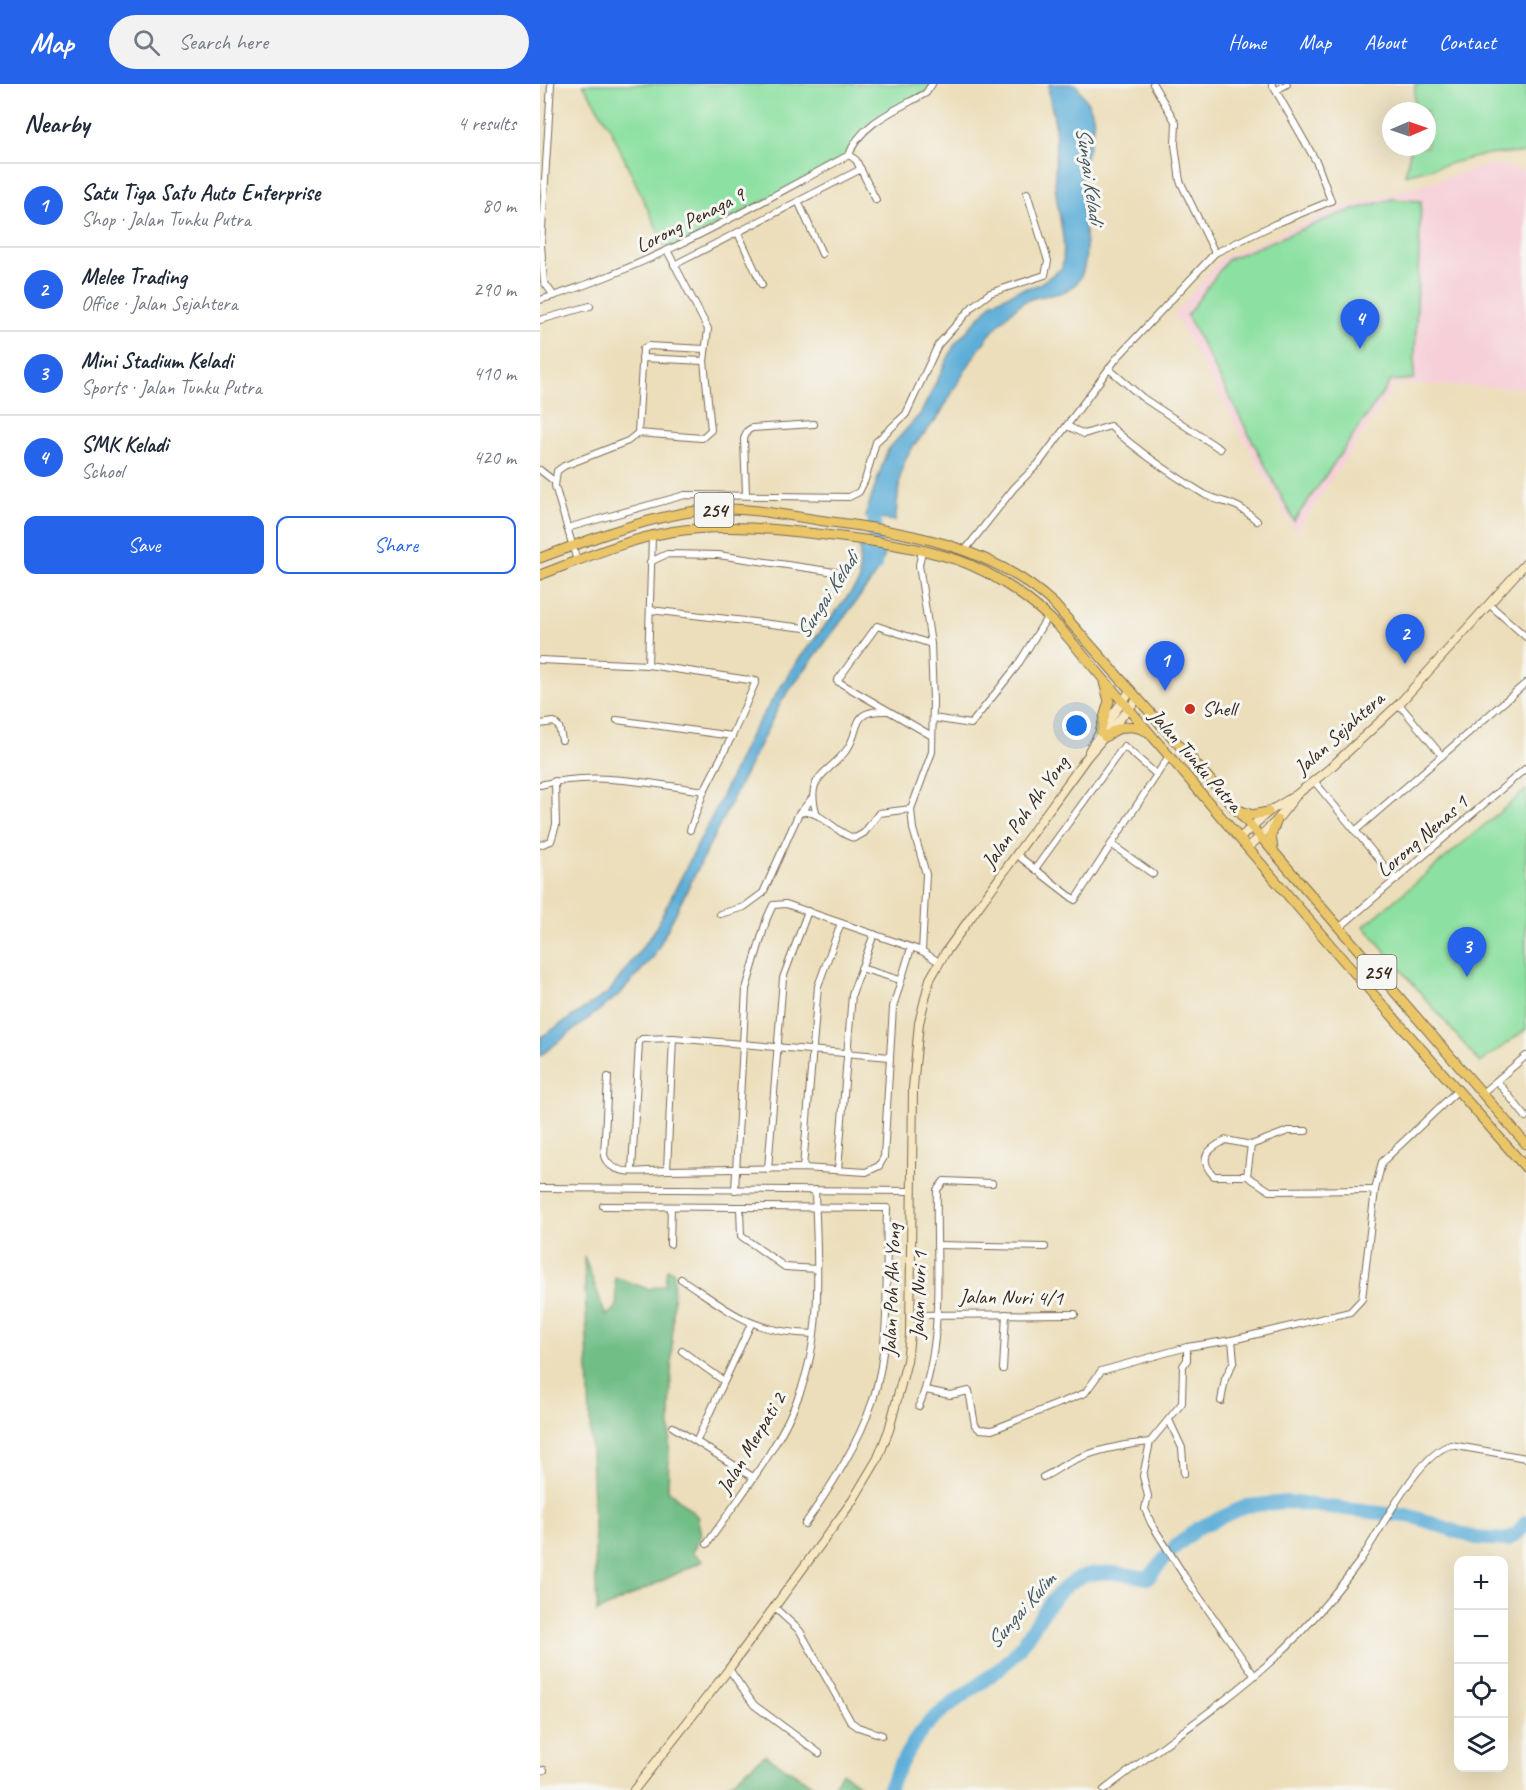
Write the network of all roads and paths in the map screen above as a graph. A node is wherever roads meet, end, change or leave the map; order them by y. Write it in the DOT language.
graph roads {
  1 [pos="551,84"];
  2 [pos="932,84"];
  3 [pos="1153,84"];
  4 [pos="1287,84"];
  5 [pos="1274,87"];
  6 [pos="849,155"];
  7 [pos="861,169"];
  8 [pos="543,188"];
  9 [pos="1027,193"];
  10 [pos="876,200"];
  11 [pos="799,202"];
  12 [pos="738,233"];
  13 [pos="668,252"];
  14 [pos="1215,253"];
  15 [pos="822,254"];
  16 [pos="674,265"];
  17 [pos="762,285"];
  18 [pos="554,296"];
  19 [pos="540,300"];
  20 [pos="590,306"];
  21 [pos="540,320"];
  22 [pos="705,349"];
  23 [pos="642,358"];
  24 [pos="704,361"];
  25 [pos="1109,369"];
  26 [pos="814,424"];
  27 [pos="1067,426"];
  28 [pos="638,433"];
  29 [pos="1220,449"];
  30 [pos="540,470"];
  31 [pos="554,481"];
  32 [pos="746,494"];
  33 [pos="1257,521"];
  34 [pos="567,528"];
  35 [pos="651,536"];
  36 [pos="572,546"];
  37 [pos="966,549"];
  38 [pos="922,551"];
  39 [pos="540,558"];
  40 [pos="577,561"];
  41 [pos="650,562"];
  42 [pos="1526,563"];
  43 [pos="842,573"];
  44 [pos="540,575"];
  45 [pos="1489,604"];
  46 [pos="650,610"];
  47 [pos="1048,616"];
  48 [pos="806,628"];
  49 [pos="1526,637"];
  50 [pos="931,644"];
  51 [pos="540,660"];
  52 [pos="648,665"];
  53 [pos="1094,667"];
  54 [pos="1526,683"];
  55 [pos="1131,690"];
  56 [pos="1138,698"];
  57 [pos="1125,704"];
  58 [pos="1398,704"];
  59 [pos="888,711"];
  60 [pos="933,718"];
  61 [pos="617,720"];
  62 [pos="540,724"];
  63 [pos="1102,734"];
  64 [pos="1150,734"];
  65 [pos="732,736"];
  66 [pos="932,736"];
  67 [pos="562,740"];
  68 [pos="1169,756"];
  69 [pos="1442,756"];
  70 [pos="1526,768"];
  71 [pos="1156,774"];
  72 [pos="555,781"];
  73 [pos="1314,781"];
  74 [pos="540,785"];
  75 [pos="704,790"];
  76 [pos="1296,795"];
  77 [pos="813,797"];
  78 [pos="1232,805"];
  79 [pos="911,809"];
  80 [pos="1268,812"];
  81 [pos="799,813"];
  82 [pos="817,815"];
  83 [pos="1277,820"];
  84 [pos="1252,827"];
  85 [pos="690,830"];
  86 [pos="1355,831"];
  87 [pos="1260,836"];
  88 [pos="1240,838"];
  89 [pos="1111,844"];
  90 [pos="540,845"];
  91 [pos="1249,847"];
  92 [pos="1274,851"];
  93 [pos="1017,855"];
  94 [pos="1035,869"];
  95 [pos="1153,874"];
  96 [pos="1396,880"];
  97 [pos="808,911"];
  98 [pos="720,914"];
  99 [pos="841,923"];
  100 [pos="1339,928"];
  101 [pos="874,934"];
  102 [pos="911,948"];
  103 [pos="922,951"];
  104 [pos="939,962"];
  105 [pos="861,968"];
  106 [pos="900,980"];
  107 [pos="673,1038"];
  108 [pos="743,1045"];
  109 [pos="777,1048"];
  110 [pos="811,1051"];
  111 [pos="846,1054"];
  112 [pos="1526,1056"];
  113 [pos="890,1058"];
  114 [pos="608,1077"];
  115 [pos="1497,1081"];
  116 [pos="1455,1087"];
  117 [pos="1482,1093"];
  118 [pos="1526,1117"];
  119 [pos="1485,1121"];
  120 [pos="1306,1131"];
  121 [pos="1526,1144"];
  122 [pos="1251,1145"];
  123 [pos="803,1168"];
  124 [pos="1526,1168"];
  125 [pos="736,1169"];
  126 [pos="768,1169"];
  127 [pos="632,1170"];
  128 [pos="667,1170"];
  129 [pos="838,1170"];
  130 [pos="1247,1176"];
  131 [pos="993,1183"];
  132 [pos="540,1188"];
  133 [pos="735,1190"];
  134 [pos="815,1190"];
  135 [pos="1375,1190"];
  136 [pos="912,1191"];
  137 [pos="603,1206"];
  138 [pos="670,1207"];
  139 [pos="740,1208"];
  140 [pos="816,1209"];
  141 [pos="670,1244"];
  142 [pos="937,1245"];
  143 [pos="1045,1247"];
  144 [pos="817,1269"];
  145 [pos="681,1279"];
  146 [pos="936,1313"];
  147 [pos="1006,1314"];
  148 [pos="1075,1314"];
  149 [pos="910,1315"];
  150 [pos="751,1324"];
  151 [pos="814,1334"];
  152 [pos="1232,1340"];
  153 [pos="1187,1347"];
  154 [pos="682,1351"];
  155 [pos="1003,1369"];
  156 [pos="724,1381"];
  157 [pos="926,1390"];
  158 [pos="1221,1401"];
  159 [pos="920,1406"];
  160 [pos="1169,1420"];
  161 [pos="673,1427"];
  162 [pos="697,1440"];
  163 [pos="1150,1442"];
  164 [pos="1526,1458"];
  165 [pos="1184,1474"];
  166 [pos="1043,1476"];
  167 [pos="753,1477"];
  168 [pos="804,1524"];
  169 [pos="707,1544"];
  170 [pos="774,1607"];
  171 [pos="729,1669"];
  172 [pos="1254,1675"];
  173 [pos="882,1735"];
  174 [pos="819,1753"];
  175 [pos="634,1790"];
  176 [pos="1104,1790"];
  1 -- 8 [label="street"];
  2 -- 6 [label="street"];
  3 -- 14 [label="street"];
  4 -- 5 [label="street"];
  5 -- 14 [label="street"];
  6 -- 7 [label="street"];
  6 -- 13 [label="street, Lorong Penaga 9"];
  7 -- 10 [label="street"];
  7 -- 11 [label="street"];
  8 -- 18 [label="street"];
  9 -- 32 [label="street"];
  11 -- 12 [label="street"];
  11 -- 15 [label="street"];
  12 -- 16 [label="street"];
  12 -- 17 [label="street"];
  13 -- 16 [label="street"];
  13 -- 18 [label="street, Lorong Penaga 9"];
  14 -- 25 [label="street"];
  16 -- 22 [label="street"];
  18 -- 19 [label="street, Lorong Penaga 9"];
  20 -- 21 [label="street"];
  22 -- 23 [label="street"];
  22 -- 24 [label="street"];
  23 -- 24 [label="street"];
  23 -- 28 [label="street"];
  24 -- 28 [label="street"];
  25 -- 27 [label="street"];
  25 -- 29 [label="street"];
  26 -- 32 [label="street"];
  27 -- 33 [label="street"];
  27 -- 37 [label="street"];
  28 -- 31 [label="street"];
  30 -- 31 [label="street"];
  31 -- 34 [label="street"];
  32 -- 34 [label="street"];
  34 -- 36 [label="street"];
  35 -- 38 [label="main road, Jalan Tunku Putra / 254"];
  35 -- 40 [label="main road, Jalan Tunku Putra / 254"];
  35 -- 41 [label="street"];
  36 -- 37 [label="main road, Jalan Tunku Putra / 254"];
  36 -- 39 [label="main road, Jalan Tunku Putra / 254"];
  36 -- 40 [label="street"];
  37 -- 55 [label="main road, Jalan Tunku Putra / 254"];
  38 -- 47 [label="main road, Jalan Tunku Putra / 254"];
  38 -- 50 [label="street"];
  40 -- 44 [label="main road, Jalan Tunku Putra / 254"];
  41 -- 43 [label="street"];
  41 -- 46 [label="street"];
  42 -- 45 [label="main road, Jalan Sejahtera"];
  45 -- 49 [label="street"];
  45 -- 58 [label="main road, Jalan Sejahtera"];
  46 -- 48 [label="street"];
  46 -- 52 [label="street"];
  47 -- 53 [label="main road, Jalan Tunku Putra / 254"];
  47 -- 60 [label="street"];
  50 -- 59 [label="street"];
  50 -- 60 [label="street"];
  51 -- 52 [label="street"];
  52 -- 65 [label="street"];
  53 -- 57 [label="main road, Jalan Tunku Putra / 254"];
  53 -- 63 [label="main road"];
  54 -- 69 [label="street"];
  55 -- 56 [label="main road, Jalan Tunku Putra / 254"];
  55 -- 57 [label="main road, Jalan Poh Ah Yong"];
  56 -- 57 [label="main road, Jalan Poh Ah Yong"];
  56 -- 78 [label="main road, Jalan Tunku Putra / 254"];
  57 -- 63 [label="main road, Jalan Poh Ah Yong"];
  57 -- 64 [label="main road, Jalan Tunku Putra / 254"];
  58 -- 69 [label="street"];
  58 -- 73 [label="main road, Jalan Sejahtera"];
  59 -- 66 [label="street"];
  59 -- 77 [label="street"];
  60 -- 66 [label="street"];
  61 -- 65 [label="street"];
  62 -- 67 [label="street"];
  63 -- 64 [label="main road"];
  63 -- 93 [label="main road, Jalan Poh Ah Yong"];
  64 -- 68 [label="main road, Jalan Tunku Putra / 254"];
  65 -- 75 [label="street"];
  66 -- 79 [label="street"];
  68 -- 71 [label="street"];
  68 -- 88 [label="main road, Jalan Tunku Putra / 254"];
  69 -- 86 [label="street"];
  70 -- 96 [label="street, Lorong Nenas 1"];
  71 -- 89 [label="street"];
  71 -- 94 [label="street"];
  72 -- 74 [label="street"];
  72 -- 75 [label="street"];
  72 -- 90 [label="street"];
  73 -- 76 [label="main road, Jalan Sejahtera"];
  73 -- 86 [label="street"];
  75 -- 85 [label="street"];
  76 -- 80 [label="main road, Jalan Sejahtera"];
  76 -- 83 [label="main road, Jalan Sejahtera"];
  77 -- 81 [label="street"];
  77 -- 82 [label="street"];
  78 -- 80 [label="main road"];
  78 -- 84 [label="main road, Jalan Tunku Putra / 254"];
  79 -- 82 [label="street"];
  79 -- 103 [label="street"];
  80 -- 84 [label="main road, Jalan Sejahtera"];
  81 -- 82 [label="street"];
  81 -- 98 [label="street"];
  83 -- 87 [label="main road, Jalan Sejahtera"];
  83 -- 92 [label="main road"];
  84 -- 87 [label="main road, Jalan Tunku Putra / 254"];
  84 -- 88 [label="main road, Jalan Sejahtera"];
  86 -- 96 [label="street"];
  87 -- 91 [label="main road, Jalan Sejahtera"];
  87 -- 92 [label="main road, Jalan Tunku Putra / 254"];
  88 -- 91 [label="main road, Jalan Tunku Putra / 254"];
  89 -- 94 [label="street"];
  89 -- 95 [label="street"];
  91 -- 116 [label="main road, Jalan Tunku Putra / 254"];
  92 -- 100 [label="main road, Jalan Tunku Putra / 254"];
  93 -- 94 [label="street"];
  93 -- 104 [label="main road, Jalan Poh Ah Yong"];
  96 -- 100 [label="street, Lorong Nenas 1"];
  97 -- 99 [label="street"];
  97 -- 108 [label="street"];
  97 -- 109 [label="street"];
  99 -- 101 [label="street"];
  99 -- 110 [label="street"];
  100 -- 117 [label="main road, Jalan Tunku Putra / 254"];
  101 -- 102 [label="street"];
  101 -- 105 [label="street"];
  102 -- 103 [label="street"];
  102 -- 106 [label="street"];
  103 -- 104 [label="street"];
  104 -- 136 [label="main road, Jalan Poh Ah Yong"];
  105 -- 106 [label="street"];
  105 -- 111 [label="street"];
  106 -- 113 [label="street"];
  107 -- 108 [label="street"];
  107 -- 127 [label="street"];
  107 -- 128 [label="street"];
  108 -- 109 [label="street"];
  108 -- 125 [label="street"];
  109 -- 110 [label="street"];
  109 -- 126 [label="street"];
  110 -- 111 [label="street"];
  110 -- 123 [label="street"];
  111 -- 113 [label="street"];
  111 -- 129 [label="street"];
  112 -- 115 [label="street"];
  113 -- 129 [label="street"];
  114 -- 127 [label="street"];
  115 -- 117 [label="street"];
  115 -- 118 [label="street"];
  116 -- 117 [label="main road"];
  116 -- 119 [label="main road, Jalan Tunku Putra / 254"];
  116 -- 135 [label="street"];
  117 -- 119 [label="main road"];
  117 -- 121 [label="main road, Jalan Tunku Putra / 254"];
  119 -- 124 [label="main road, Jalan Tunku Putra / 254"];
  120 -- 122 [label="street"];
  122 -- 130 [label="street"];
  122 -- 130 [label="street"];
  123 -- 126 [label="street"];
  123 -- 129 [label="street"];
  125 -- 126 [label="street"];
  125 -- 128 [label="street"];
  125 -- 133 [label="street"];
  127 -- 128 [label="street"];
  130 -- 135 [label="street"];
  131 -- 142 [label="street, Jalan Nuri 1"];
  132 -- 133 [label="street"];
  133 -- 134 [label="street"];
  134 -- 136 [label="street"];
  134 -- 140 [label="street, Jalan Merpati 2"];
  135 -- 152 [label="street"];
  136 -- 149 [label="main road, Jalan Poh Ah Yong"];
  137 -- 138 [label="street"];
  138 -- 139 [label="street"];
  138 -- 141 [label="street"];
  139 -- 140 [label="street"];
  139 -- 144 [label="street"];
  140 -- 144 [label="street, Jalan Merpati 2"];
  140 -- 168 [label="street"];
  142 -- 143 [label="street"];
  142 -- 146 [label="street, Jalan Nuri 1"];
  144 -- 151 [label="street, Jalan Merpati 2"];
  145 -- 150 [label="street"];
  146 -- 147 [label="street, Jalan Nuri 4/1"];
  146 -- 149 [label="street, Jalan Nuri 4/1"];
  146 -- 157 [label="street, Jalan Nuri 1"];
  147 -- 148 [label="street, Jalan Nuri 4/1"];
  147 -- 155 [label="street"];
  149 -- 170 [label="main road, Jalan Poh Ah Yong"];
  150 -- 151 [label="street"];
  150 -- 156 [label="street"];
  151 -- 167 [label="street, Jalan Merpati 2"];
  152 -- 153 [label="street"];
  152 -- 158 [label="street"];
  153 -- 157 [label="street"];
  153 -- 160 [label="street"];
  154 -- 156 [label="street"];
  156 -- 162 [label="street"];
  157 -- 159 [label="street, Jalan Nuri 1"];
  160 -- 163 [label="street"];
  160 -- 165 [label="street"];
  161 -- 162 [label="street"];
  162 -- 167 [label="street"];
  163 -- 166 [label="street"];
  163 -- 172 [label="street"];
  164 -- 172 [label="street"];
  167 -- 169 [label="street, Jalan Merpati 2"];
  170 -- 171 [label="main road, Jalan Poh Ah Yong"];
  170 -- 173 [label="street"];
  171 -- 174 [label="street"];
  171 -- 175 [label="main road, Jalan Poh Ah Yong"];
  172 -- 176 [label="street"];
}
